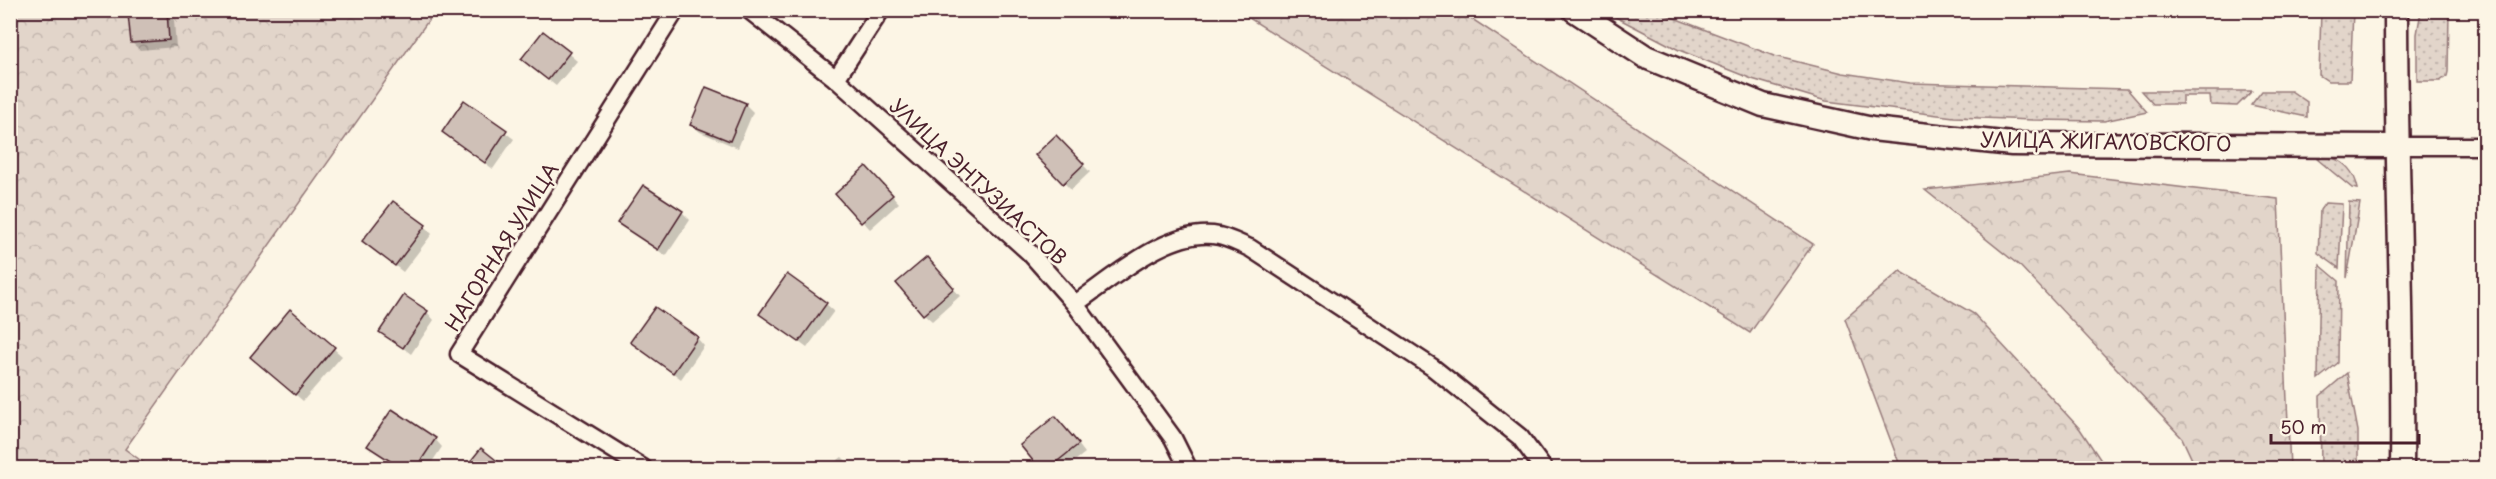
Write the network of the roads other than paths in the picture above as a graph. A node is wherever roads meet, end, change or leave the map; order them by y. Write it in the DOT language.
graph roads {
  1 [pos="676,10"];
  2 [pos="749,10"];
  3 [pos="881,10"];
  4 [pos="1574,10"];
  5 [pos="2396,10"];
  6 [pos="836,79"];
  7 [pos="2396,146"];
  8 [pos="2486,146"];
  9 [pos="1076,304"];
  10 [pos="643,468"];
  11 [pos="1188,468"];
  12 [pos="1543,468"];
  13 [pos="2402,468"];
  1 -- 10 [label="street, НАГОРНАЯ УЛИЦА"];
  2 -- 6 [label="street"];
  3 -- 6 [label="street"];
  4 -- 7 [label="main road, УЛИЦА ЖИГАЛОВСКОГО"];
  5 -- 7 [label="main road"];
  6 -- 9 [label="street, УЛИЦА ЭНТУЗИАСТОВ"];
  7 -- 8 [label="street, УЛИЦА ЖИГАЛОВСКОГО"];
  7 -- 13 [label="main road"];
  9 -- 11 [label="street, УЛИЦА ЭНТУЗИАСТОВ"];
  9 -- 12 [label="street"];
}
